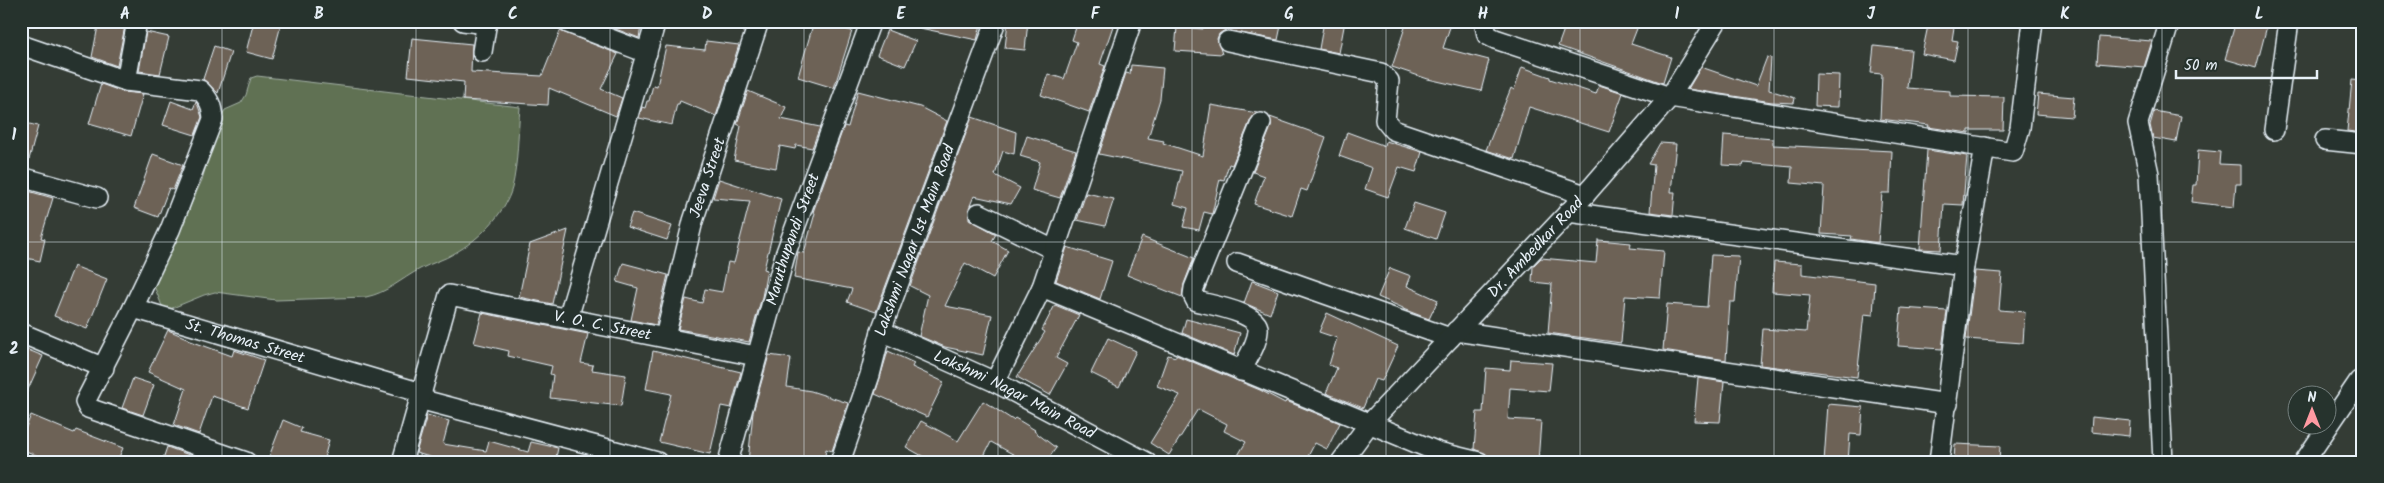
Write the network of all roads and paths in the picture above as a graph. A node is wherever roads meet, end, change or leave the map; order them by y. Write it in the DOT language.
graph roads {
  1 [pos="137,21"];
  2 [pos="463,21"];
  3 [pos="656,21"];
  4 [pos="759,21"];
  5 [pos="871,21"];
  6 [pos="996,21"];
  7 [pos="1132,21"];
  8 [pos="1484,21"];
  9 [pos="1717,21"];
  10 [pos="2033,21"];
  11 [pos="2170,21"];
  12 [pos="2289,21"];
  13 [pos="487,22"];
  14 [pos="568,23"];
  15 [pos="1228,41"];
  16 [pos="21,45"];
  17 [pos="482,52"];
  18 [pos="647,53"];
  19 [pos="126,81"];
  20 [pos="1670,97"];
  21 [pos="1261,123"];
  22 [pos="2274,130"];
  23 [pos="2325,140"];
  24 [pos="2363,144"];
  25 [pos="1985,147"];
  26 [pos="21,177"];
  27 [pos="1585,196"];
  28 [pos="97,198"];
  29 [pos="1568,212"];
  30 [pos="979,213"];
  31 [pos="1054,250"];
  32 [pos="1237,263"];
  33 [pos="1964,266"];
  34 [pos="1042,287"];
  35 [pos="133,308"];
  36 [pos="568,318"];
  37 [pos="881,331"];
  38 [pos="21,333"];
  39 [pos="1453,334"];
  40 [pos="665,337"];
  41 [pos="756,356"];
  42 [pos="104,368"];
  43 [pos="1241,370"];
  44 [pos="995,382"];
  45 [pos="2363,382"];
  46 [pos="420,396"];
  47 [pos="1948,404"];
  48 [pos="1369,424"];
  49 [pos="208,455"];
  50 [pos="1137,459"];
  51 [pos="246,462"];
  52 [pos="402,462"];
  53 [pos="657,462"];
  54 [pos="728,462"];
  55 [pos="840,462"];
  56 [pos="1340,462"];
  57 [pos="1479,462"];
  58 [pos="1939,462"];
  59 [pos="2163,462"];
  60 [pos="2304,462"];
  1 -- 19 [label="street"];
  2 -- 13 [label="street"];
  3 -- 18 [label="street"];
  4 -- 40 [label="street, Jeeva Street"];
  5 -- 41 [label="street, Maruthupandi Street"];
  6 -- 37 [label="street, Lakshmi Nagar 1st Main Road"];
  7 -- 31 [label="street"];
  8 -- 20 [label="street"];
  9 -- 20 [label="street, Dr. Ambedkar Road"];
  10 -- 25 [label="street"];
  11 -- 59 [label="street"];
  12 -- 22 [label="street"];
  13 -- 17 [label="street"];
  14 -- 18 [label="street"];
  15 -- 27 [label="street"];
  16 -- 19 [label="street"];
  18 -- 36 [label="street"];
  19 -- 35 [label="street"];
  20 -- 25 [label="street"];
  20 -- 27 [label="street, Dr. Ambedkar Road"];
  21 -- 43 [label="street"];
  23 -- 24 [label="street"];
  25 -- 33 [label="street"];
  26 -- 28 [label="street"];
  27 -- 29 [label="street, Dr. Ambedkar Road"];
  29 -- 33 [label="street"];
  29 -- 39 [label="street, Dr. Ambedkar Road"];
  30 -- 31 [label="street"];
  31 -- 34 [label="street"];
  32 -- 39 [label="street"];
  33 -- 47 [label="street"];
  34 -- 43 [label="street"];
  34 -- 44 [label="street"];
  35 -- 42 [label="street"];
  35 -- 46 [label="street, St. Thomas Street"];
  36 -- 40 [label="street, V. O. C. Street"];
  36 -- 46 [label="street, V. O. C. Street"];
  37 -- 44 [label="street, Lakshmi Nagar Main Road"];
  37 -- 55 [label="street, Lakshmi Nagar 1st Main Road"];
  38 -- 42 [label="street"];
  39 -- 47 [label="street"];
  39 -- 48 [label="street, Dr. Ambedkar Road"];
  40 -- 41 [label="street, V. O. C. Street"];
  41 -- 54 [label="street, Maruthupandi Street"];
  42 -- 49 [label="street"];
  43 -- 48 [label="street"];
  44 -- 50 [label="street, Lakshmi Nagar Main Road"];
  45 -- 60 [label="street"];
  46 -- 52 [label="street"];
  46 -- 53 [label="street, St. Thomas Street"];
  47 -- 58 [label="street"];
  48 -- 56 [label="street, Dr. Ambedkar Road"];
  48 -- 57 [label="street"];
  49 -- 51 [label="street"];
}
